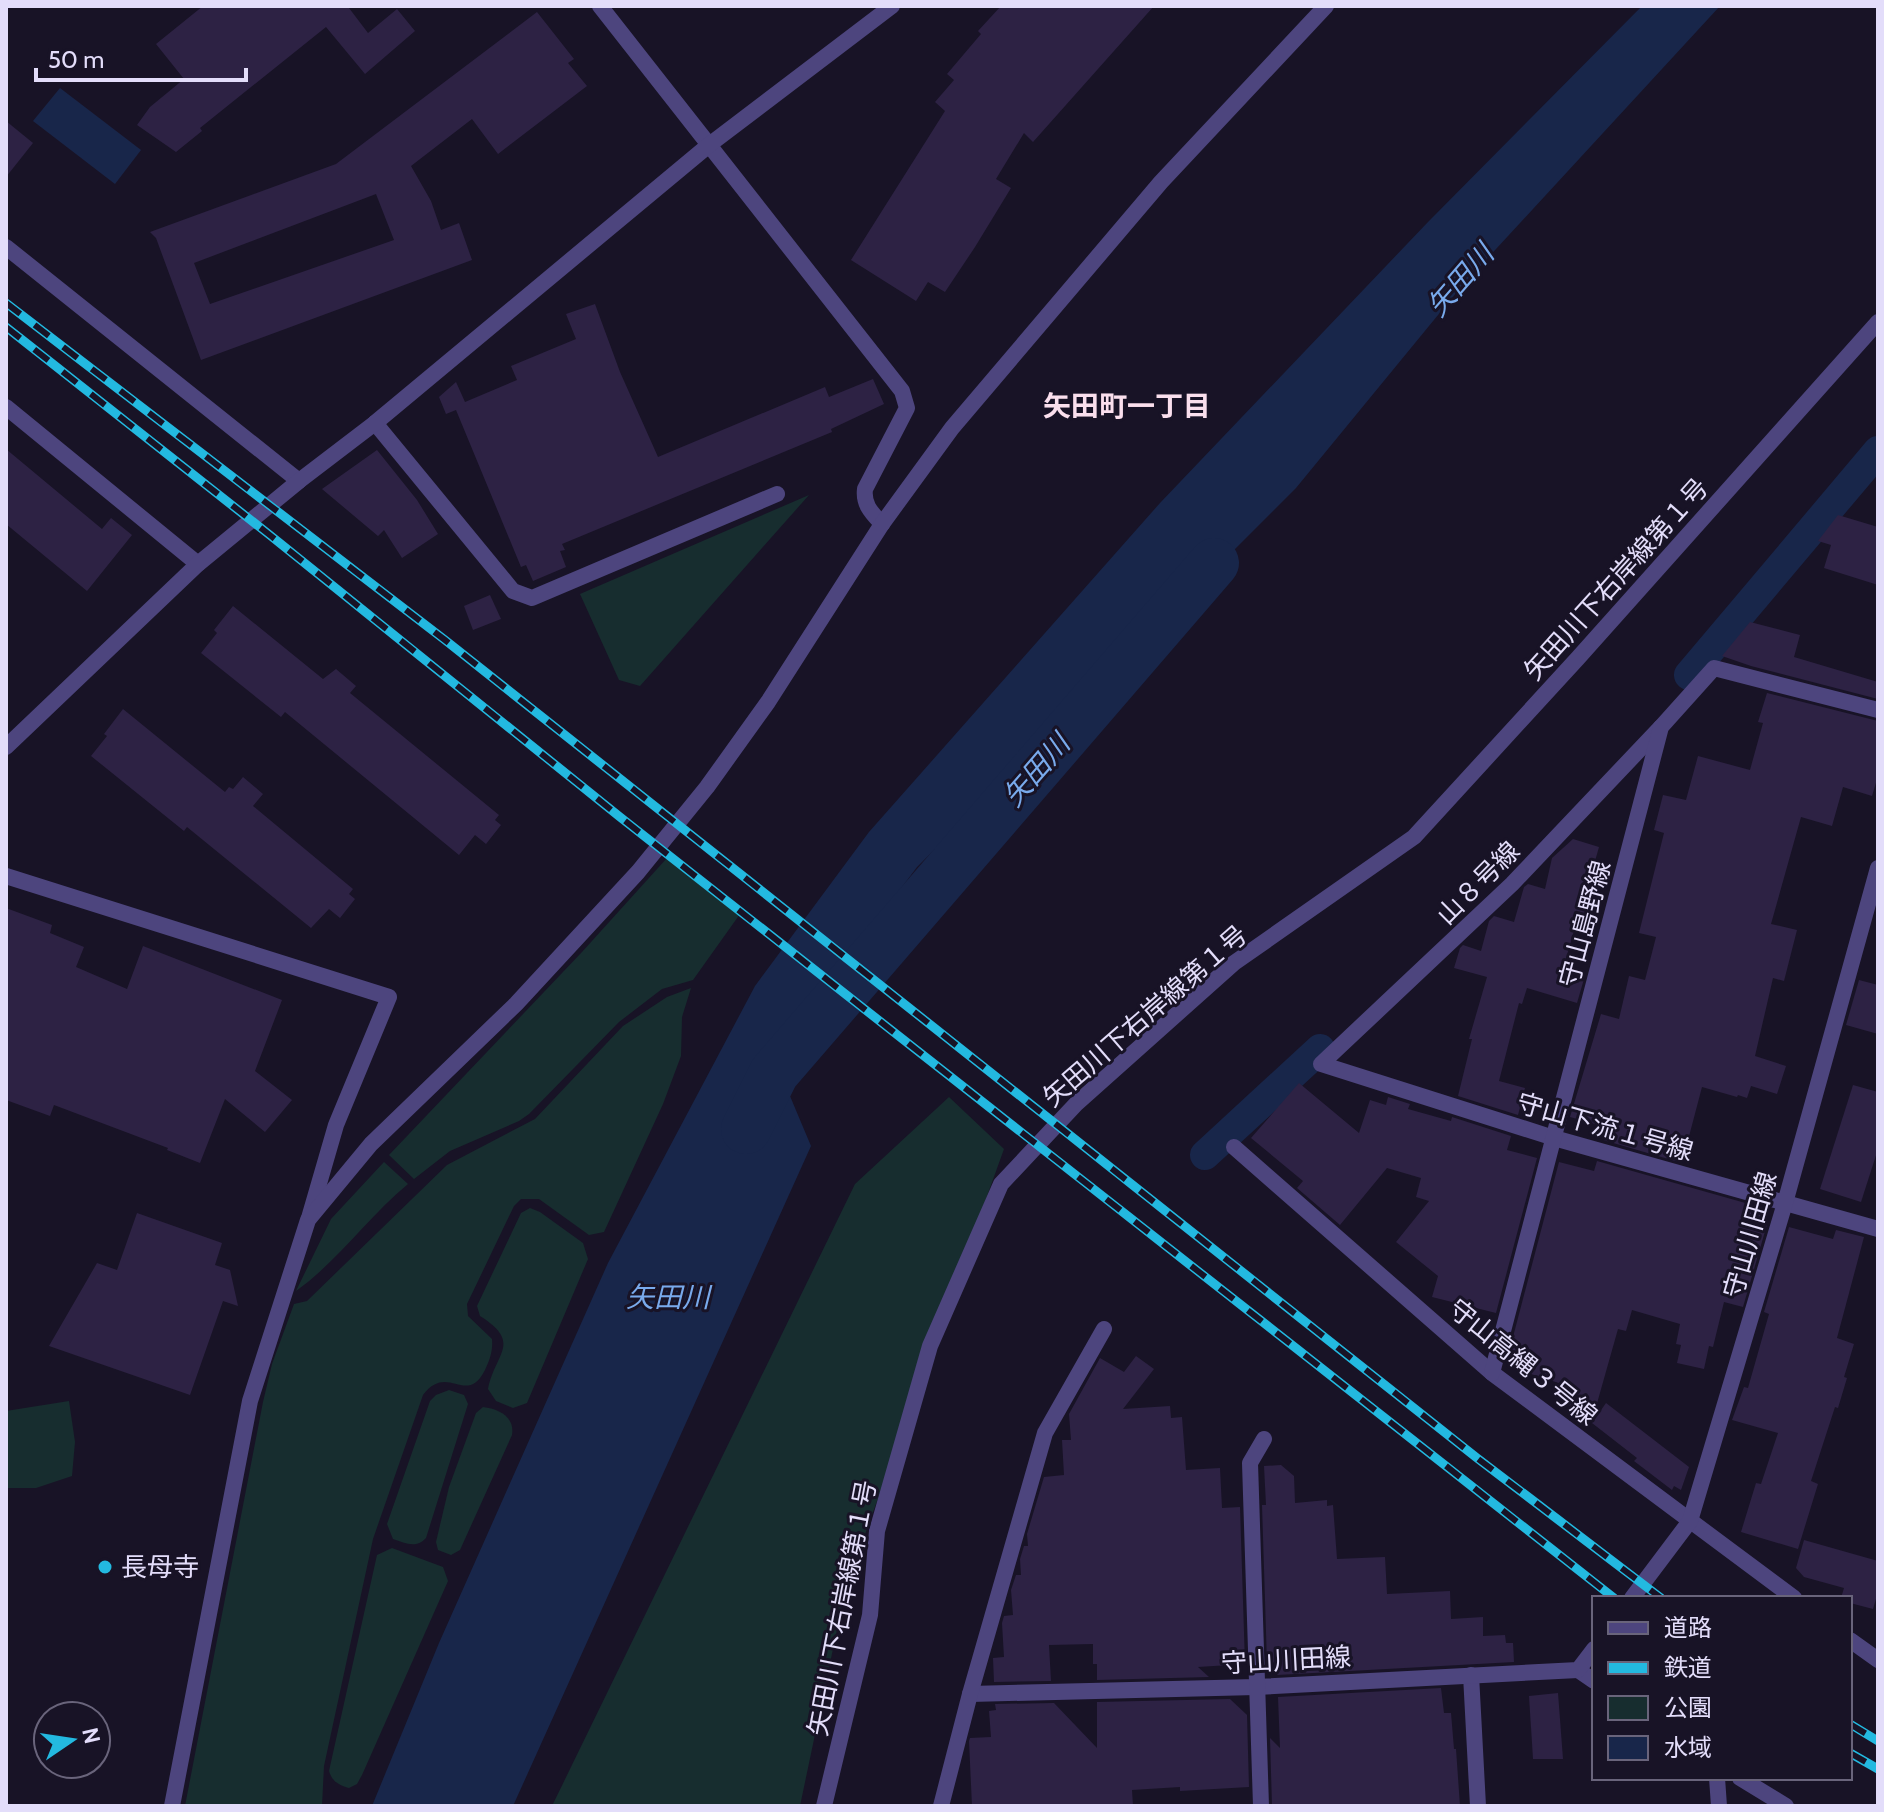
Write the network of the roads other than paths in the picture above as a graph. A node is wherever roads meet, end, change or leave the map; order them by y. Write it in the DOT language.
graph roads {
  1 [pos="600,6"];
  2 [pos="892,6"];
  3 [pos="1326,6"];
  4 [pos="709,145"];
  5 [pos="6,247"];
  6 [pos="1878,322"];
  7 [pos="6,407"];
  8 [pos="375,423"];
  9 [pos="299,481"];
  10 [pos="777,494"];
  11 [pos="882,524"];
  12 [pos="198,564"];
  13 [pos="1878,710"];
  14 [pos="1661,727"];
  15 [pos="6,747"];
  16 [pos="1878,868"];
  17 [pos="6,876"];
  18 [pos="1321,1064"];
  19 [pos="1554,1138"];
  20 [pos="1234,1147"];
  21 [pos="1785,1203"];
  22 [pos="308,1220"];
  23 [pos="1878,1229"];
  24 [pos="1104,1329"];
  25 [pos="1492,1373"];
  26 [pos="1264,1439"];
  27 [pos="1690,1521"];
  28 [pos="1634,1596"];
  29 [pos="1791,1596"];
  30 [pos="1852,1641"];
  31 [pos="1592,1652"];
  32 [pos="1878,1660"];
  33 [pos="1578,1670"];
  34 [pos="1471,1675"];
  35 [pos="1592,1680"];
  36 [pos="1256,1687"];
  37 [pos="970,1694"];
  38 [pos="1717,1780"];
  39 [pos="1743,1780"];
  40 [pos="172,1806"];
  41 [pos="824,1806"];
  42 [pos="941,1806"];
  43 [pos="1261,1806"];
  44 [pos="1478,1806"];
  45 [pos="1719,1806"];
  46 [pos="1786,1806"];
  1 -- 4 [label="street"];
  2 -- 4 [label="street"];
  3 -- 11 [label="street"];
  4 -- 8 [label="street"];
  4 -- 11 [label="street"];
  5 -- 9 [label="street"];
  6 -- 41 [label="street, 矢田川下右岸線第１号"];
  7 -- 12 [label="street"];
  8 -- 9 [label="street"];
  8 -- 10 [label="street"];
  9 -- 12 [label="street"];
  11 -- 22 [label="street"];
  12 -- 15 [label="street"];
  13 -- 14 [label="street, 守山島野線"];
  14 -- 18 [label="street, 山８号線"];
  14 -- 19 [label="street, 守山島野線"];
  16 -- 21 [label="street, 守山川田線"];
  17 -- 22 [label="street"];
  18 -- 19 [label="street, 守山下流１号線"];
  19 -- 21 [label="street, 守山下流１号線"];
  19 -- 25 [label="street, 守山島野線"];
  20 -- 25 [label="street, 守山高縄３号線"];
  21 -- 23 [label="street, 守山下流１号線"];
  21 -- 27 [label="street, 守山川田線"];
  22 -- 40 [label="street"];
  24 -- 37 [label="street"];
  25 -- 27 [label="street, 守山高縄３号線"];
  26 -- 36 [label="street"];
  27 -- 28 [label="street, 守山川田線"];
  27 -- 29 [label="street, 守山高縄３号線"];
  30 -- 32 [label="street"];
  31 -- 33 [label="street"];
  33 -- 34 [label="street, 守山川田線"];
  33 -- 35 [label="street"];
  34 -- 36 [label="street, 守山川田線"];
  34 -- 44 [label="street"];
  36 -- 37 [label="street, 守山川田線"];
  36 -- 43 [label="street"];
  37 -- 42 [label="street"];
  38 -- 45 [label="street"];
  39 -- 46 [label="street"];
}
